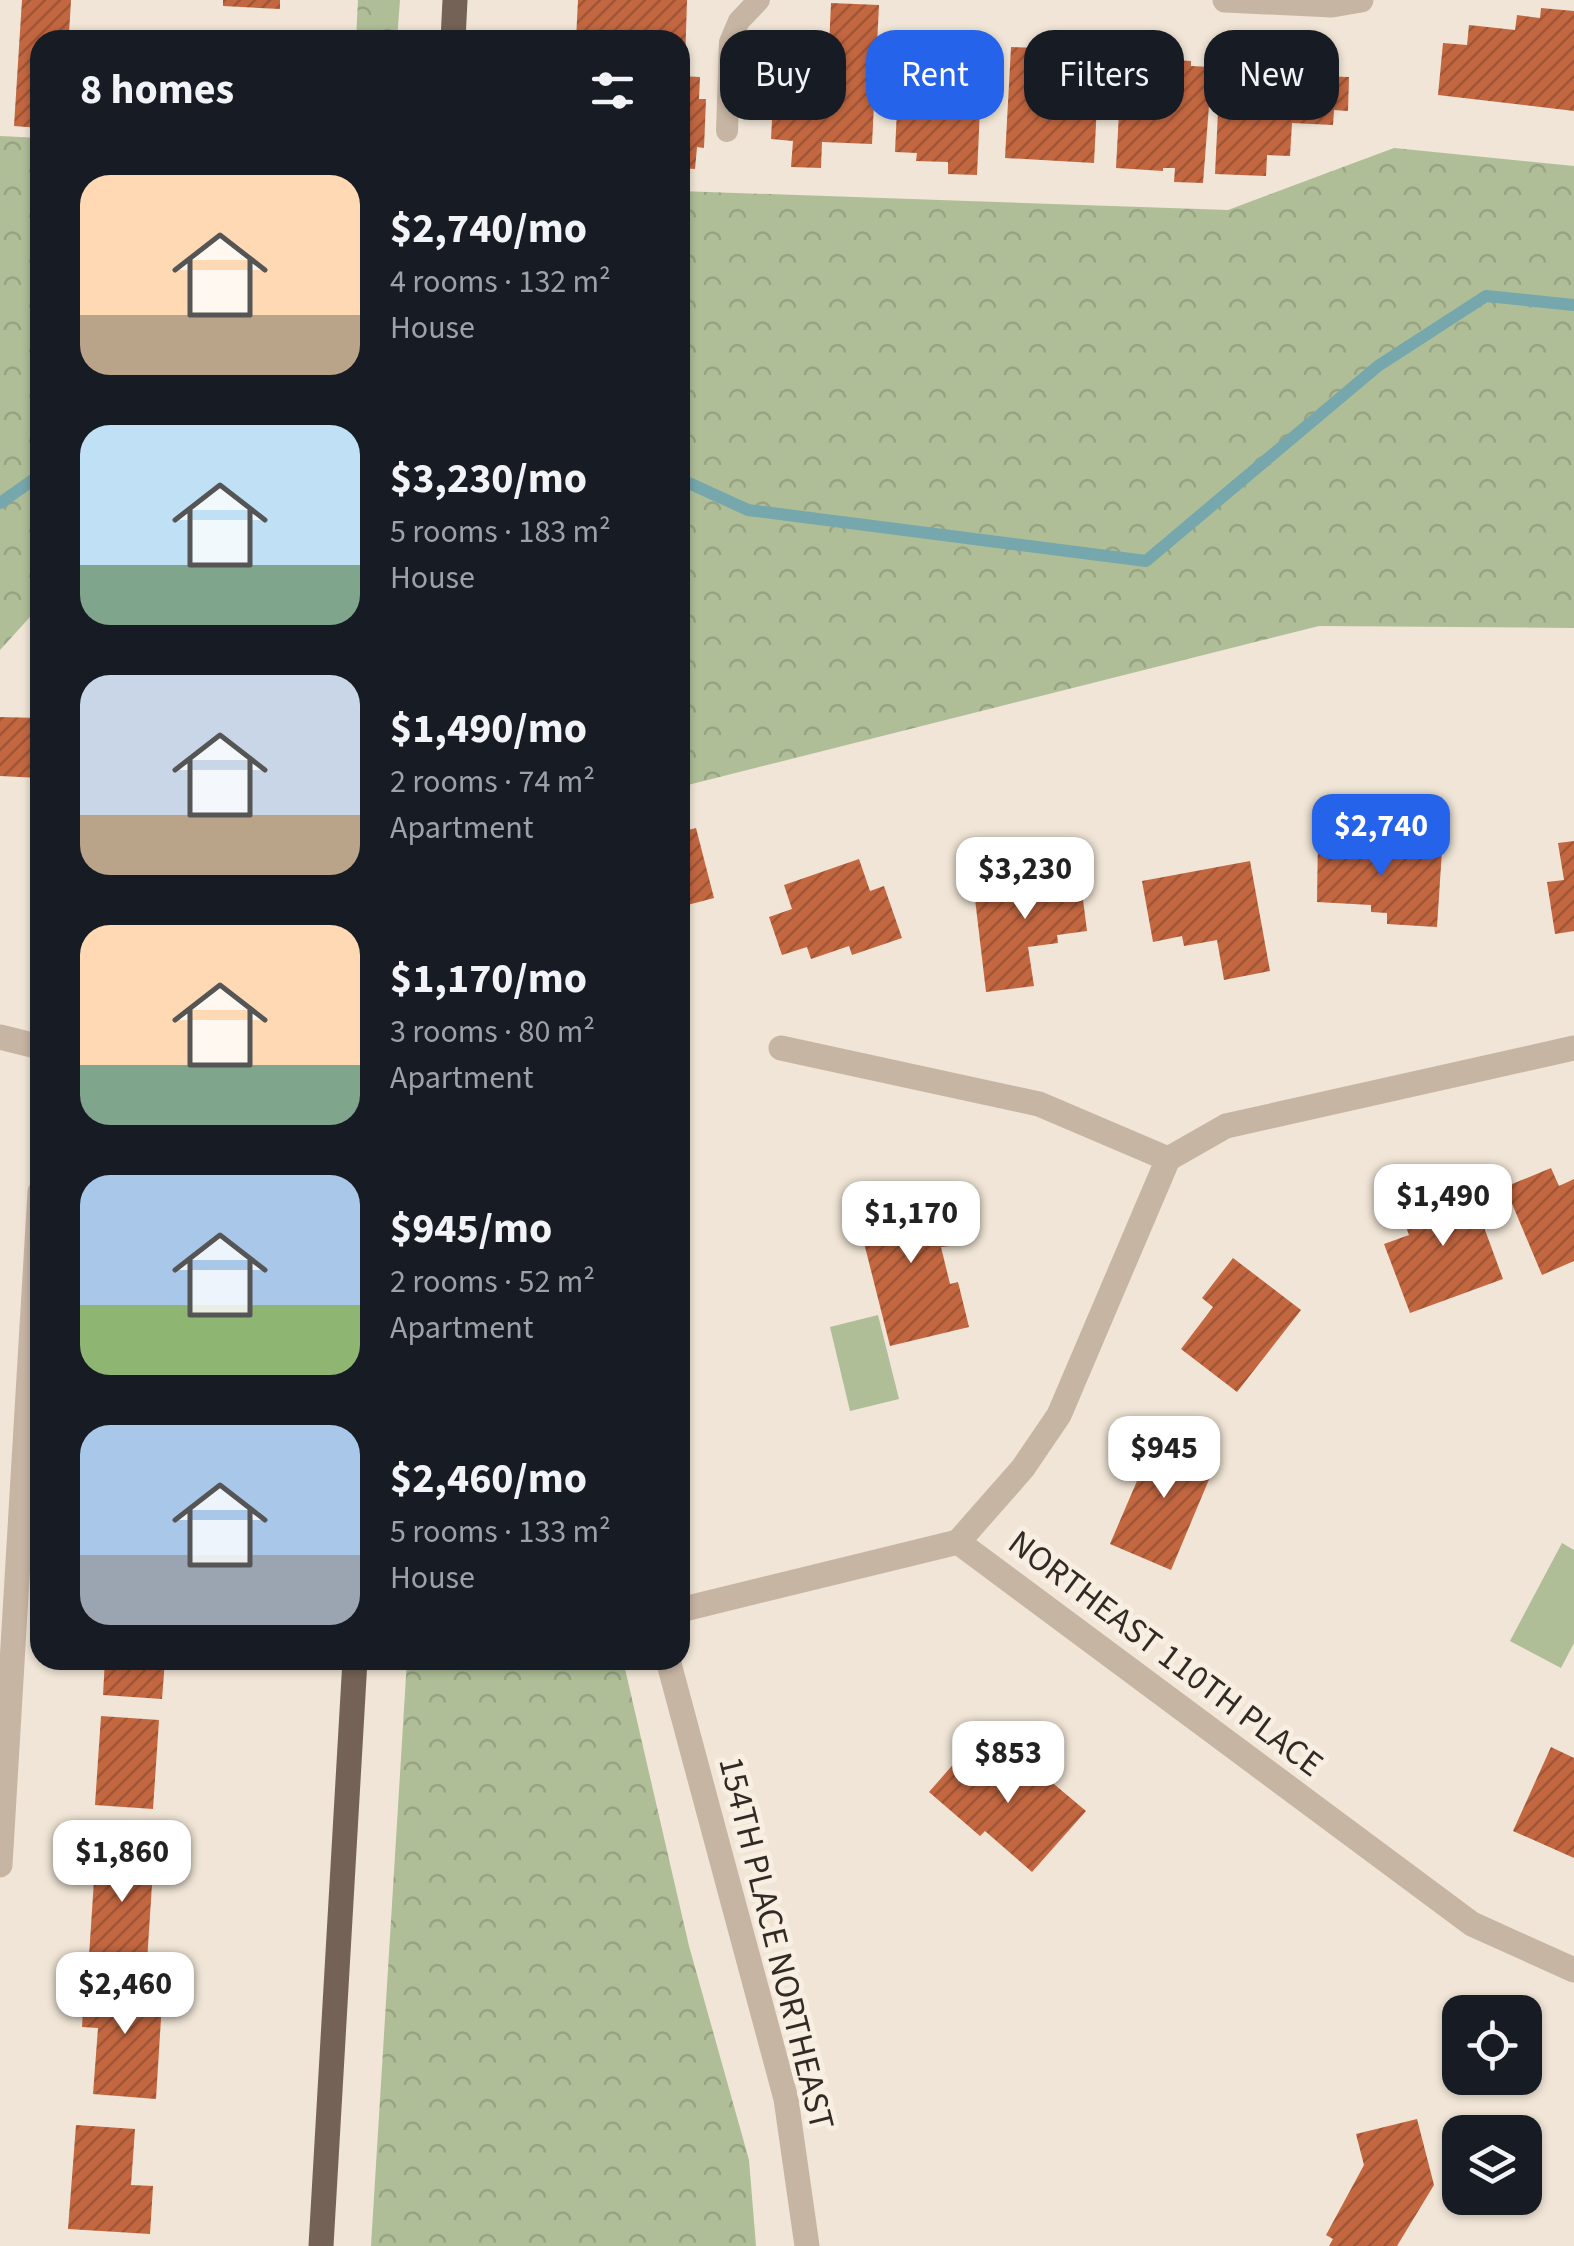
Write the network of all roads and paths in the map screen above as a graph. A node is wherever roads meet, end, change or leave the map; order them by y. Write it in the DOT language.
graph roads {
  1 [pos="455,0"];
  2 [pos="760,0"];
  3 [pos="1225,0"];
  4 [pos="1360,0"];
  5 [pos="454,30"];
  6 [pos="727,131"];
  7 [pos="0,1037"];
  8 [pos="30,1044"];
  9 [pos="781,1048"];
  10 [pos="1574,1048"];
  11 [pos="1168,1160"];
  12 [pos="30,1360"];
  13 [pos="958,1542"];
  14 [pos="690,1608"];
  15 [pos="354,1670"];
  16 [pos="671,1670"];
  17 [pos="0,1865"];
  18 [pos="1574,1970"];
  19 [pos="321,2246"];
  20 [pos="807,2246"];
  1 -- 5 [label="main road"];
  2 -- 6 [label="lane"];
  3 -- 4 [label="street"];
  7 -- 8 [label="street"];
  9 -- 11 [label="street"];
  10 -- 11 [label="street"];
  11 -- 13 [label="street"];
  12 -- 17 [label="street"];
  13 -- 14 [label="street, NORTHEAST 110TH PLACE"];
  13 -- 18 [label="street, NORTHEAST 110TH PLACE"];
  15 -- 19 [label="main road"];
  16 -- 20 [label="street, 154TH PLACE NORTHEAST"];
}
